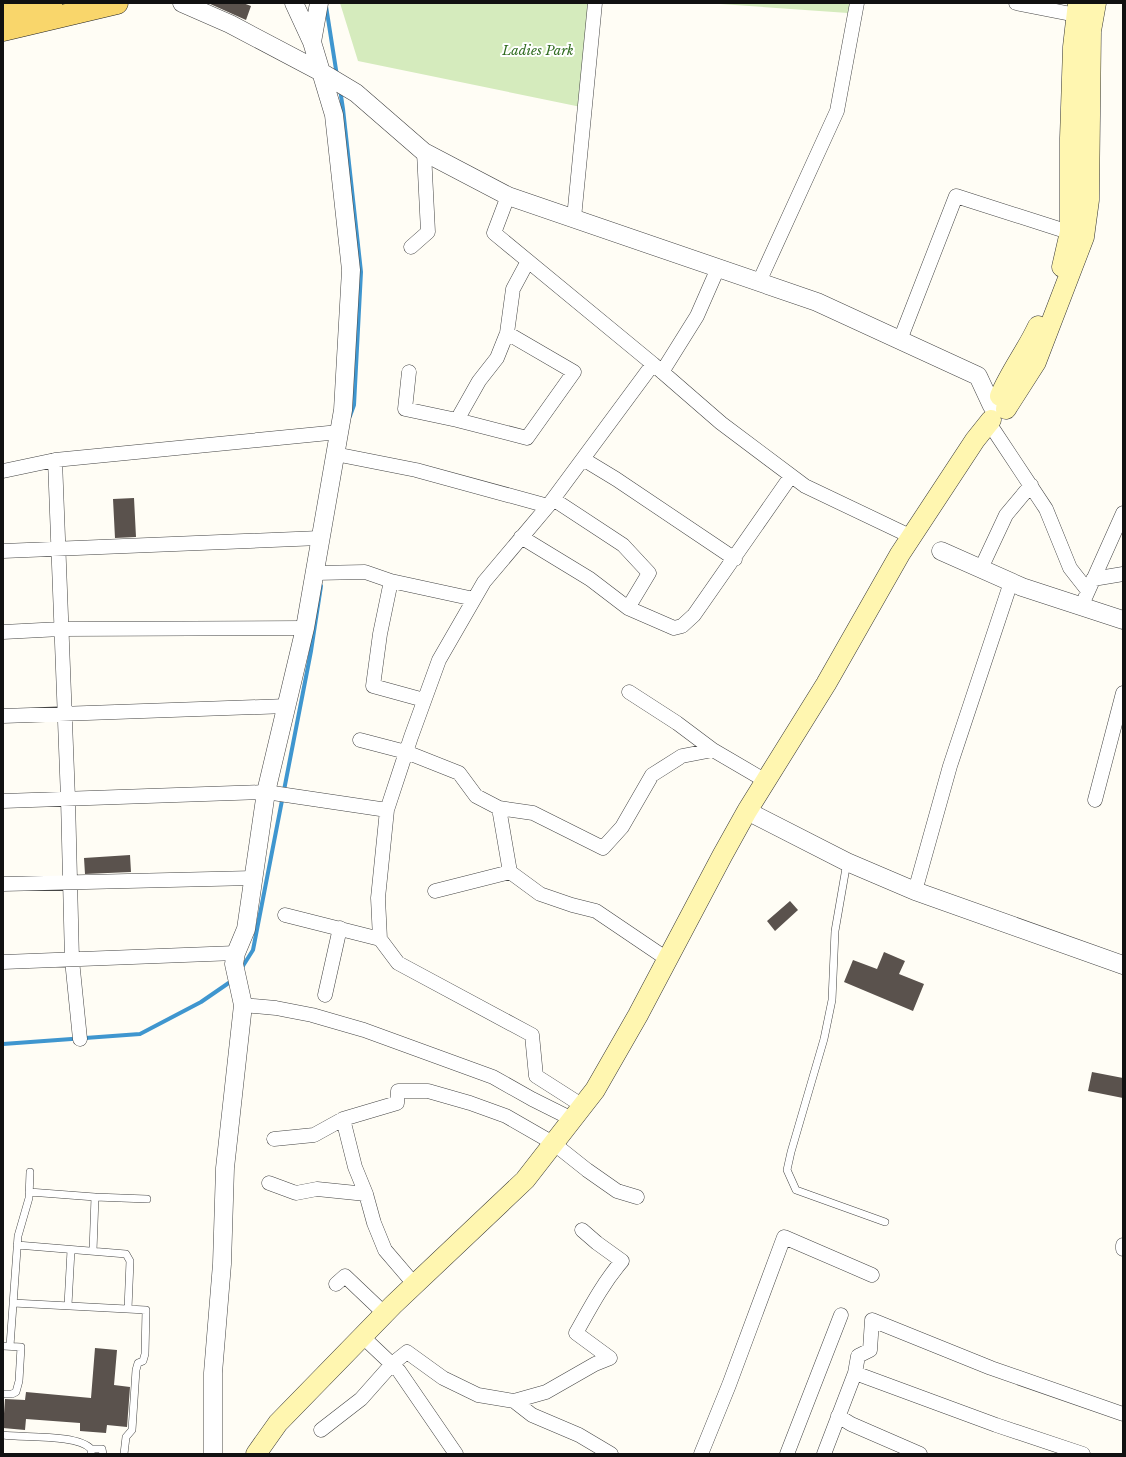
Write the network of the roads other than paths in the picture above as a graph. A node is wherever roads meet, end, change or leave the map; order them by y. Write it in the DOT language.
graph roads {
  1 [pos="51,3"];
  2 [pos="117,3"];
  3 [pos="182,3"];
  4 [pos="294,3"];
  5 [pos="319,3"];
  6 [pos="595,3"];
  7 [pos="857,3"];
  8 [pos="1016,3"];
  9 [pos="1096,3"];
  10 [pos="1077,9"];
  11 [pos="3,13"];
  12 [pos="3,30"];
  13 [pos="312,42"];
  14 [pos="321,72"];
  15 [pos="424,152"];
  16 [pos="508,196"];
  17 [pos="574,218"];
  18 [pos="1077,235"];
  19 [pos="412,247"];
  20 [pos="528,261"];
  21 [pos="718,268"];
  22 [pos="759,282"];
  23 [pos="507,333"];
  24 [pos="900,340"];
  25 [pos="658,368"];
  26 [pos="410,372"];
  27 [pos="995,412"];
  28 [pos="457,420"];
  29 [pos="339,432"];
  30 [pos="341,455"];
  31 [pos="583,459"];
  32 [pos="55,460"];
  33 [pos="3,471"];
  34 [pos="791,476"];
  35 [pos="1031,485"];
  36 [pos="550,502"];
  37 [pos="1123,512"];
  38 [pos="521,537"];
  39 [pos="912,537"];
  40 [pos="320,538"];
  41 [pos="58,549"];
  42 [pos="941,550"];
  43 [pos="3,552"];
  44 [pos="734,559"];
  45 [pos="984,570"];
  46 [pos="314,573"];
  47 [pos="1123,574"];
  48 [pos="391,581"];
  49 [pos="1011,582"];
  50 [pos="1087,592"];
  51 [pos="474,599"];
  52 [pos="628,608"];
  53 [pos="1123,620"];
  54 [pos="305,628"];
  55 [pos="61,629"];
  56 [pos="3,632"];
  57 [pos="629,692"];
  58 [pos="1123,693"];
  59 [pos="424,700"];
  60 [pos="287,706"];
  61 [pos="65,714"];
  62 [pos="3,716"];
  63 [pos="360,740"];
  64 [pos="713,750"];
  65 [pos="406,752"];
  66 [pos="766,782"];
  67 [pos="266,792"];
  68 [pos="68,799"];
  69 [pos="1095,800"];
  70 [pos="3,801"];
  71 [pos="499,808"];
  72 [pos="387,810"];
  73 [pos="747,811"];
  74 [pos="847,862"];
  75 [pos="510,872"];
  76 [pos="253,878"];
  77 [pos="70,883"];
  78 [pos="3,884"];
  79 [pos="435,891"];
  80 [pos="915,891"];
  81 [pos="285,915"];
  82 [pos="340,928"];
  83 [pos="380,939"];
  84 [pos="235,959"];
  85 [pos="667,959"];
  86 [pos="72,960"];
  87 [pos="3,962"];
  88 [pos="1123,965"];
  89 [pos="325,995"];
  90 [pos="242,998"];
  91 [pos="80,1039"];
  92 [pos="577,1112"];
  93 [pos="343,1119"];
  94 [pos="274,1139"];
  95 [pos="553,1143"];
  96 [pos="30,1172"];
  97 [pos="269,1183"];
  98 [pos="29,1192"];
  99 [pos="366,1194"];
  100 [pos="95,1197"];
  101 [pos="637,1197"];
  102 [pos="147,1199"];
  103 [pos="885,1222"];
  104 [pos="582,1230"];
  105 [pos="17,1245"];
  106 [pos="1123,1245"];
  107 [pos="1123,1249"];
  108 [pos="71,1250"];
  109 [pos="93,1251"];
  110 [pos="872,1275"];
  111 [pos="336,1284"];
  112 [pos="415,1285"];
  113 [pos="13,1303"];
  114 [pos="68,1306"];
  115 [pos="128,1308"];
  116 [pos="385,1314"];
  117 [pos="841,1315"];
  118 [pos="363,1337"];
  119 [pos="6,1346"];
  120 [pos="392,1364"];
  121 [pos="856,1373"];
  122 [pos="3,1394"];
  123 [pos="514,1401"];
  124 [pos="1123,1414"];
  125 [pos="838,1416"];
  126 [pos="321,1430"];
  127 [pos="3,1435"];
  128 [pos="91,1451"];
  129 [pos="103,1454"];
  130 [pos="124,1454"];
  131 [pos="213,1454"];
  132 [pos="256,1454"];
  133 [pos="456,1454"];
  134 [pos="611,1454"];
  135 [pos="701,1454"];
  136 [pos="787,1454"];
  137 [pos="824,1454"];
  138 [pos="920,1454"];
  139 [pos="1083,1454"];
  1 -- 11 [label="main road"];
  2 -- 12 [label="main road"];
  3 -- 14 [label="street"];
  4 -- 13 [label="street"];
  5 -- 13 [label="street"];
  6 -- 17 [label="street"];
  7 -- 22 [label="street"];
  8 -- 10 [label="street"];
  9 -- 18 [label="main road"];
  10 -- 18 [label="main road"];
  13 -- 14 [label="street"];
  14 -- 15 [label="street"];
  14 -- 29 [label="street"];
  15 -- 16 [label="street"];
  15 -- 19 [label="street"];
  16 -- 17 [label="street"];
  16 -- 20 [label="street"];
  17 -- 21 [label="street"];
  18 -- 24 [label="street"];
  18 -- 27 [label="main road"];
  20 -- 23 [label="street"];
  20 -- 25 [label="street"];
  21 -- 22 [label="street"];
  21 -- 25 [label="street"];
  22 -- 24 [label="street"];
  23 -- 28 [label="street"];
  23 -- 28 [label="street"];
  24 -- 27 [label="street"];
  25 -- 31 [label="street"];
  25 -- 34 [label="street"];
  26 -- 28 [label="street"];
  27 -- 35 [label="street"];
  27 -- 39 [label="main road"];
  29 -- 30 [label="street"];
  29 -- 32 [label="street"];
  30 -- 36 [label="street"];
  30 -- 40 [label="street"];
  31 -- 36 [label="street"];
  31 -- 44 [label="street"];
  32 -- 33 [label="street"];
  32 -- 41 [label="street"];
  34 -- 39 [label="street"];
  34 -- 44 [label="street"];
  35 -- 45 [label="street"];
  35 -- 50 [label="street"];
  36 -- 38 [label="street"];
  36 -- 52 [label="street"];
  37 -- 50 [label="street"];
  38 -- 51 [label="street"];
  38 -- 52 [label="street"];
  39 -- 66 [label="main road"];
  40 -- 41 [label="street"];
  40 -- 46 [label="street"];
  41 -- 43 [label="street"];
  41 -- 55 [label="street"];
  42 -- 45 [label="street"];
  44 -- 52 [label="street"];
  45 -- 49 [label="street"];
  46 -- 48 [label="street"];
  46 -- 54 [label="street"];
  47 -- 50 [label="street"];
  48 -- 51 [label="street"];
  48 -- 59 [label="street"];
  49 -- 50 [label="street"];
  49 -- 80 [label="street"];
  50 -- 53 [label="street"];
  51 -- 59 [label="street"];
  54 -- 55 [label="street"];
  54 -- 60 [label="street"];
  55 -- 56 [label="street"];
  55 -- 61 [label="street"];
  57 -- 64 [label="street"];
  58 -- 69 [label="street"];
  59 -- 65 [label="street"];
  60 -- 61 [label="street"];
  60 -- 67 [label="street"];
  61 -- 62 [label="street"];
  61 -- 68 [label="street"];
  63 -- 65 [label="street"];
  64 -- 66 [label="street"];
  64 -- 71 [label="street"];
  65 -- 71 [label="street"];
  65 -- 72 [label="street"];
  66 -- 73 [label="main road"];
  67 -- 68 [label="street"];
  67 -- 72 [label="street"];
  67 -- 76 [label="street"];
  68 -- 70 [label="street"];
  68 -- 77 [label="street"];
  71 -- 75 [label="street"];
  72 -- 83 [label="street"];
  73 -- 74 [label="street"];
  73 -- 85 [label="main road"];
  74 -- 80 [label="street"];
  74 -- 103 [label="lane"];
  75 -- 79 [label="street"];
  75 -- 85 [label="street"];
  76 -- 77 [label="street"];
  76 -- 84 [label="street"];
  77 -- 78 [label="street"];
  77 -- 86 [label="street"];
  80 -- 88 [label="street"];
  81 -- 82 [label="street"];
  82 -- 83 [label="street"];
  82 -- 89 [label="street"];
  83 -- 92 [label="street"];
  84 -- 86 [label="street"];
  84 -- 90 [label="street"];
  85 -- 92 [label="main road"];
  86 -- 87 [label="street"];
  86 -- 91 [label="street"];
  90 -- 92 [label="street"];
  90 -- 131 [label="street"];
  92 -- 95 [label="main road"];
  93 -- 94 [label="street"];
  93 -- 95 [label="street"];
  93 -- 99 [label="street"];
  95 -- 101 [label="street"];
  95 -- 112 [label="main road"];
  96 -- 98 [label="lane"];
  97 -- 99 [label="street"];
  98 -- 100 [label="lane"];
  98 -- 105 [label="lane"];
  99 -- 112 [label="street"];
  100 -- 102 [label="lane"];
  100 -- 109 [label="lane"];
  104 -- 123 [label="street"];
  105 -- 108 [label="lane"];
  105 -- 113 [label="lane"];
  106 -- 107 [label="street"];
  108 -- 109 [label="lane"];
  108 -- 114 [label="lane"];
  109 -- 115 [label="lane"];
  110 -- 135 [label="street"];
  111 -- 116 [label="street"];
  112 -- 116 [label="main road"];
  113 -- 114 [label="lane"];
  113 -- 119 [label="lane"];
  114 -- 115 [label="lane"];
  115 -- 130 [label="lane"];
  116 -- 118 [label="main road"];
  117 -- 136 [label="street"];
  118 -- 120 [label="street"];
  118 -- 132 [label="main road"];
  119 -- 122 [label="lane"];
  120 -- 123 [label="street"];
  120 -- 126 [label="street"];
  120 -- 133 [label="street"];
  121 -- 124 [label="street"];
  121 -- 125 [label="street"];
  121 -- 139 [label="street"];
  123 -- 134 [label="street"];
  125 -- 137 [label="street"];
  125 -- 138 [label="street"];
  127 -- 128 [label="lane"];
  128 -- 129 [label="lane"];
}
